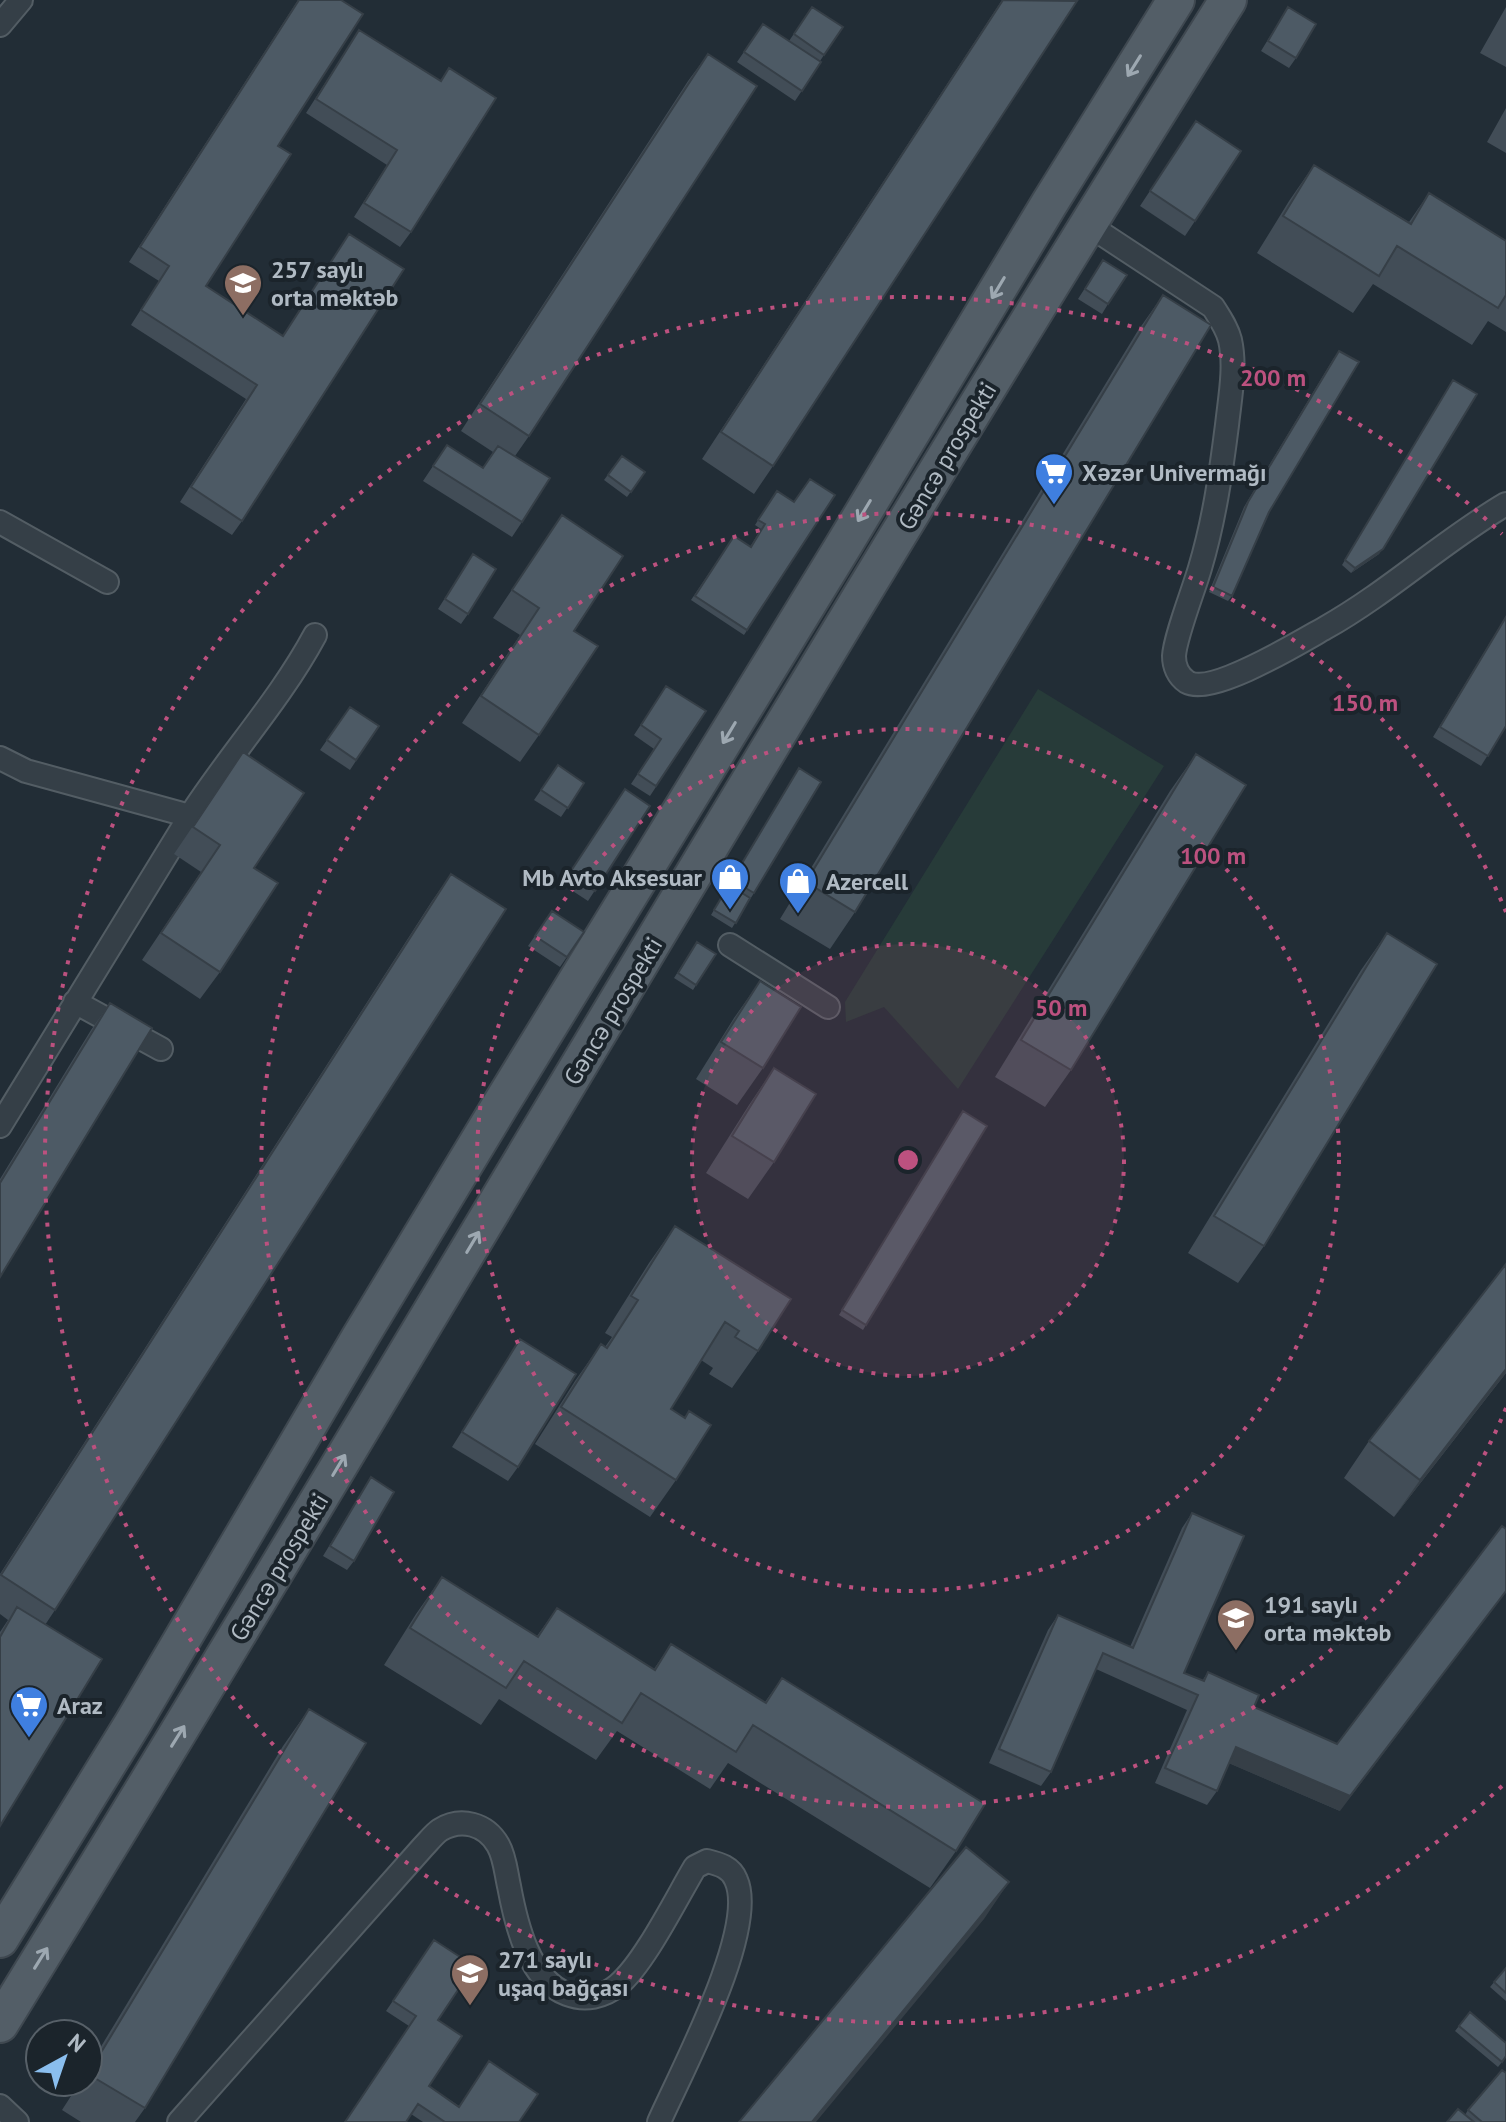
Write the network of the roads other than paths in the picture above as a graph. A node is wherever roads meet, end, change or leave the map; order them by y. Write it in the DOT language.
graph roads {
  1 [pos="21,0"];
  2 [pos="1176,0"];
  3 [pos="1228,0"];
  4 [pos="0,25"];
  5 [pos="1087,224"];
  6 [pos="1506,504"];
  7 [pos="0,522"];
  8 [pos="107,582"];
  9 [pos="315,635"];
  10 [pos="0,758"];
  11 [pos="190,816"];
  12 [pos="730,945"];
  13 [pos="75,1002"];
  14 [pos="828,1007"];
  15 [pos="161,1049"];
  16 [pos="0,1126"];
  17 [pos="161,1676"];
  18 [pos="199,1701"];
  19 [pos="0,1939"];
  20 [pos="0,2024"];
  21 [pos="0,2106"];
  22 [pos="17,2122"];
  23 [pos="179,2122"];
  24 [pos="659,2122"];
  1 -- 4 [label="street"];
  2 -- 17 [label="main road, Gəncə prospekti, one-way"];
  3 -- 5 [label="main road, Gəncə prospekti"];
  5 -- 6 [label="street"];
  18 -- 5 [label="main road, Gəncə prospekti, one-way"];
  7 -- 8 [label="street"];
  9 -- 11 [label="street"];
  10 -- 11 [label="street"];
  11 -- 13 [label="street"];
  12 -- 14 [label="street"];
  13 -- 15 [label="street"];
  13 -- 16 [label="street"];
  17 -- 18 [label="main road"];
  17 -- 19 [label="main road, Gəncə prospekti"];
  20 -- 18 [label="main road, Gəncə prospekti, one-way"];
  21 -- 22 [label="street"];
  23 -- 24 [label="street"];
}
